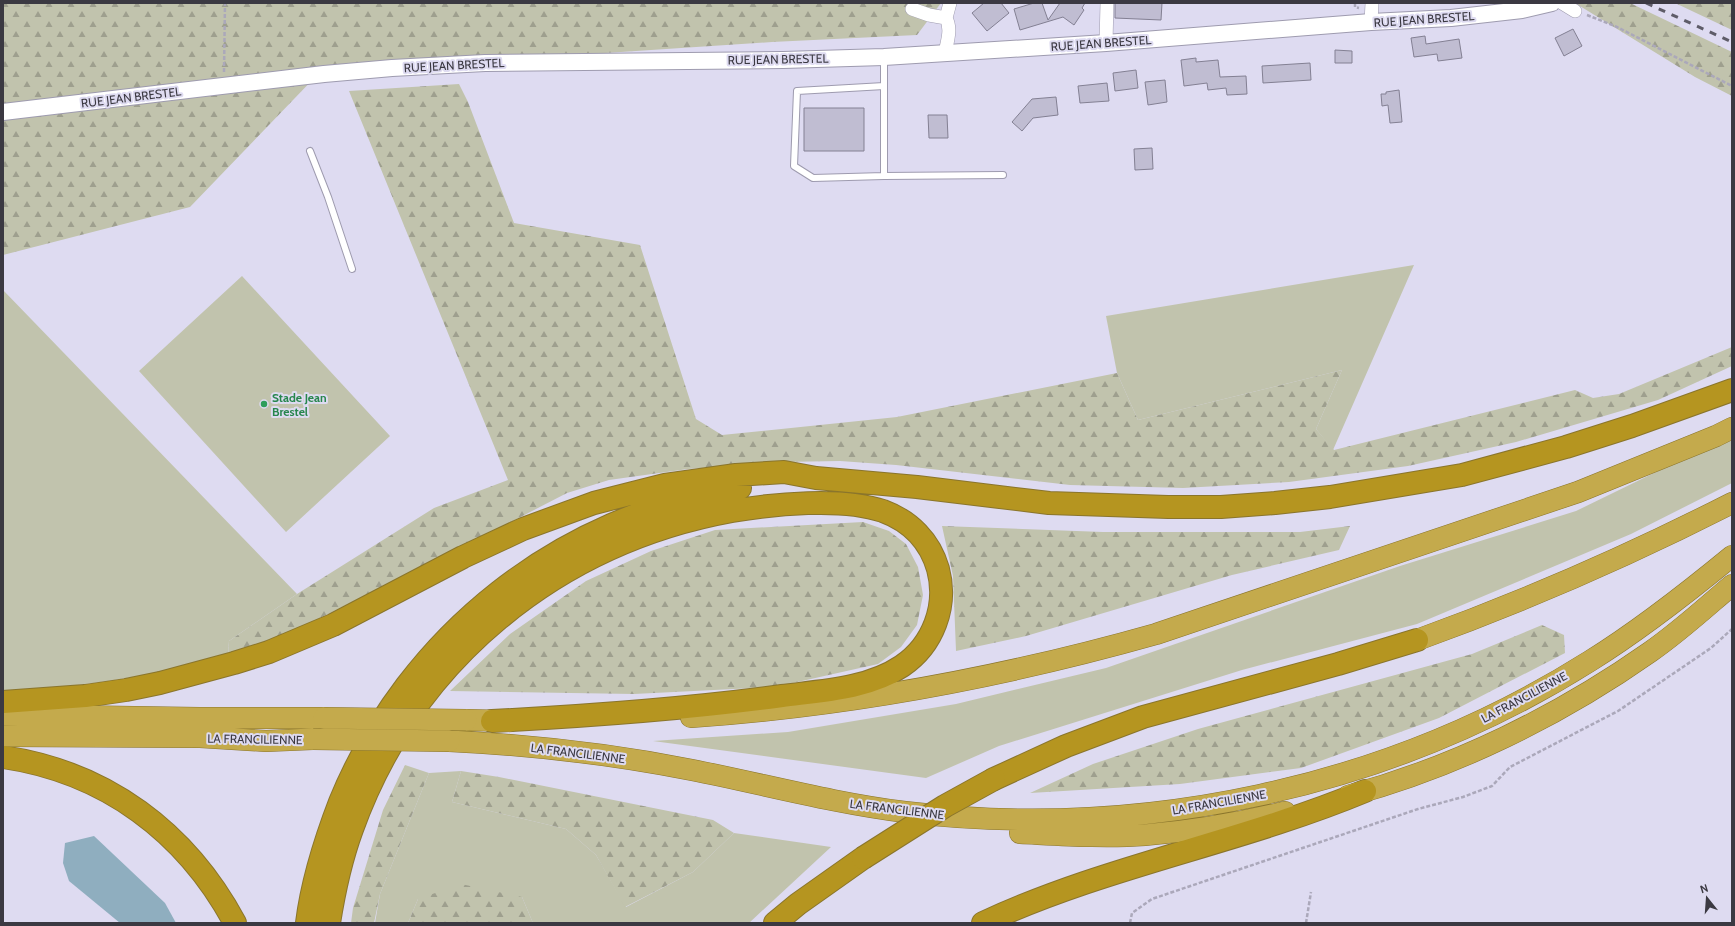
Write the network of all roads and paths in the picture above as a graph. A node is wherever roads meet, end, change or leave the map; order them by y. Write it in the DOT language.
graph roads {
  1 [pos="225,3"];
  2 [pos="950,3"];
  3 [pos="1107,3"];
  4 [pos="1354,3"];
  5 [pos="1372,3"];
  6 [pos="1552,3"];
  7 [pos="1562,3"];
  8 [pos="1355,7"];
  9 [pos="912,9"];
  10 [pos="1575,11"];
  11 [pos="946,18"];
  12 [pos="1370,22"];
  13 [pos="1106,43"];
  14 [pos="945,53"];
  15 [pos="884,57"];
  16 [pos="224,86"];
  17 [pos="884,86"];
  18 [pos="1732,86"];
  19 [pos="3,112"];
  20 [pos="310,152"];
  21 [pos="1003,175"];
  22 [pos="884,176"];
  23 [pos="352,269"];
  24 [pos="1732,376"];
  25 [pos="1732,390"];
  26 [pos="1688,406"];
  27 [pos="1732,428"];
  28 [pos="816,478"];
  29 [pos="1732,503"];
  30 [pos="1732,556"];
  31 [pos="1732,585"];
  32 [pos="1732,629"];
  33 [pos="1417,640"];
  34 [pos="3,702"];
  35 [pos="3,714"];
  36 [pos="492,721"];
  37 [pos="3,736"];
  38 [pos="3,757"];
  39 [pos="772,788"];
  40 [pos="1365,791"];
  41 [pos="1311,892"];
  42 [pos="235,923"];
  43 [pos="307,923"];
  44 [pos="329,923"];
  45 [pos="775,923"];
  46 [pos="982,923"];
  47 [pos="1130,923"];
  48 [pos="1306,923"];
  1 -- 16 [label="path"];
  2 -- 11 [label="street"];
  3 -- 13 [label="street"];
  4 -- 8 [label="path"];
  5 -- 12 [label="street"];
  6 -- 12 [label="street, RUE JEAN BRESTEL"];
  7 -- 10 [label="street"];
  9 -- 11 [label="street"];
  10 -- 18 [label="path"];
  11 -- 14 [label="street"];
  12 -- 13 [label="street, RUE JEAN BRESTEL"];
  13 -- 14 [label="street, RUE JEAN BRESTEL"];
  14 -- 15 [label="street, RUE JEAN BRESTEL"];
  15 -- 16 [label="street, RUE JEAN BRESTEL"];
  15 -- 17 [label="lane"];
  16 -- 19 [label="street, RUE JEAN BRESTEL"];
  17 -- 22 [label="lane"];
  17 -- 22 [label="lane"];
  20 -- 23 [label="lane"];
  21 -- 22 [label="lane"];
  24 -- 26 [label="highway"];
  25 -- 26 [label="highway"];
  26 -- 28 [label="highway"];
  27 -- 36 [label="highway, LA FRANCILIENNE"];
  28 -- 34 [label="highway"];
  28 -- 43 [label="highway"];
  29 -- 33 [label="highway"];
  30 -- 39 [label="highway, LA FRANCILIENNE"];
  31 -- 40 [label="highway"];
  32 -- 47 [label="path"];
  33 -- 45 [label="highway, bridge"];
  35 -- 36 [label="highway, LA FRANCILIENNE, bridge"];
  36 -- 44 [label="highway"];
  37 -- 39 [label="highway, LA FRANCILIENNE, bridge"];
  38 -- 42 [label="highway"];
  39 -- 40 [label="highway"];
  40 -- 46 [label="highway"];
  41 -- 48 [label="path"];
}
